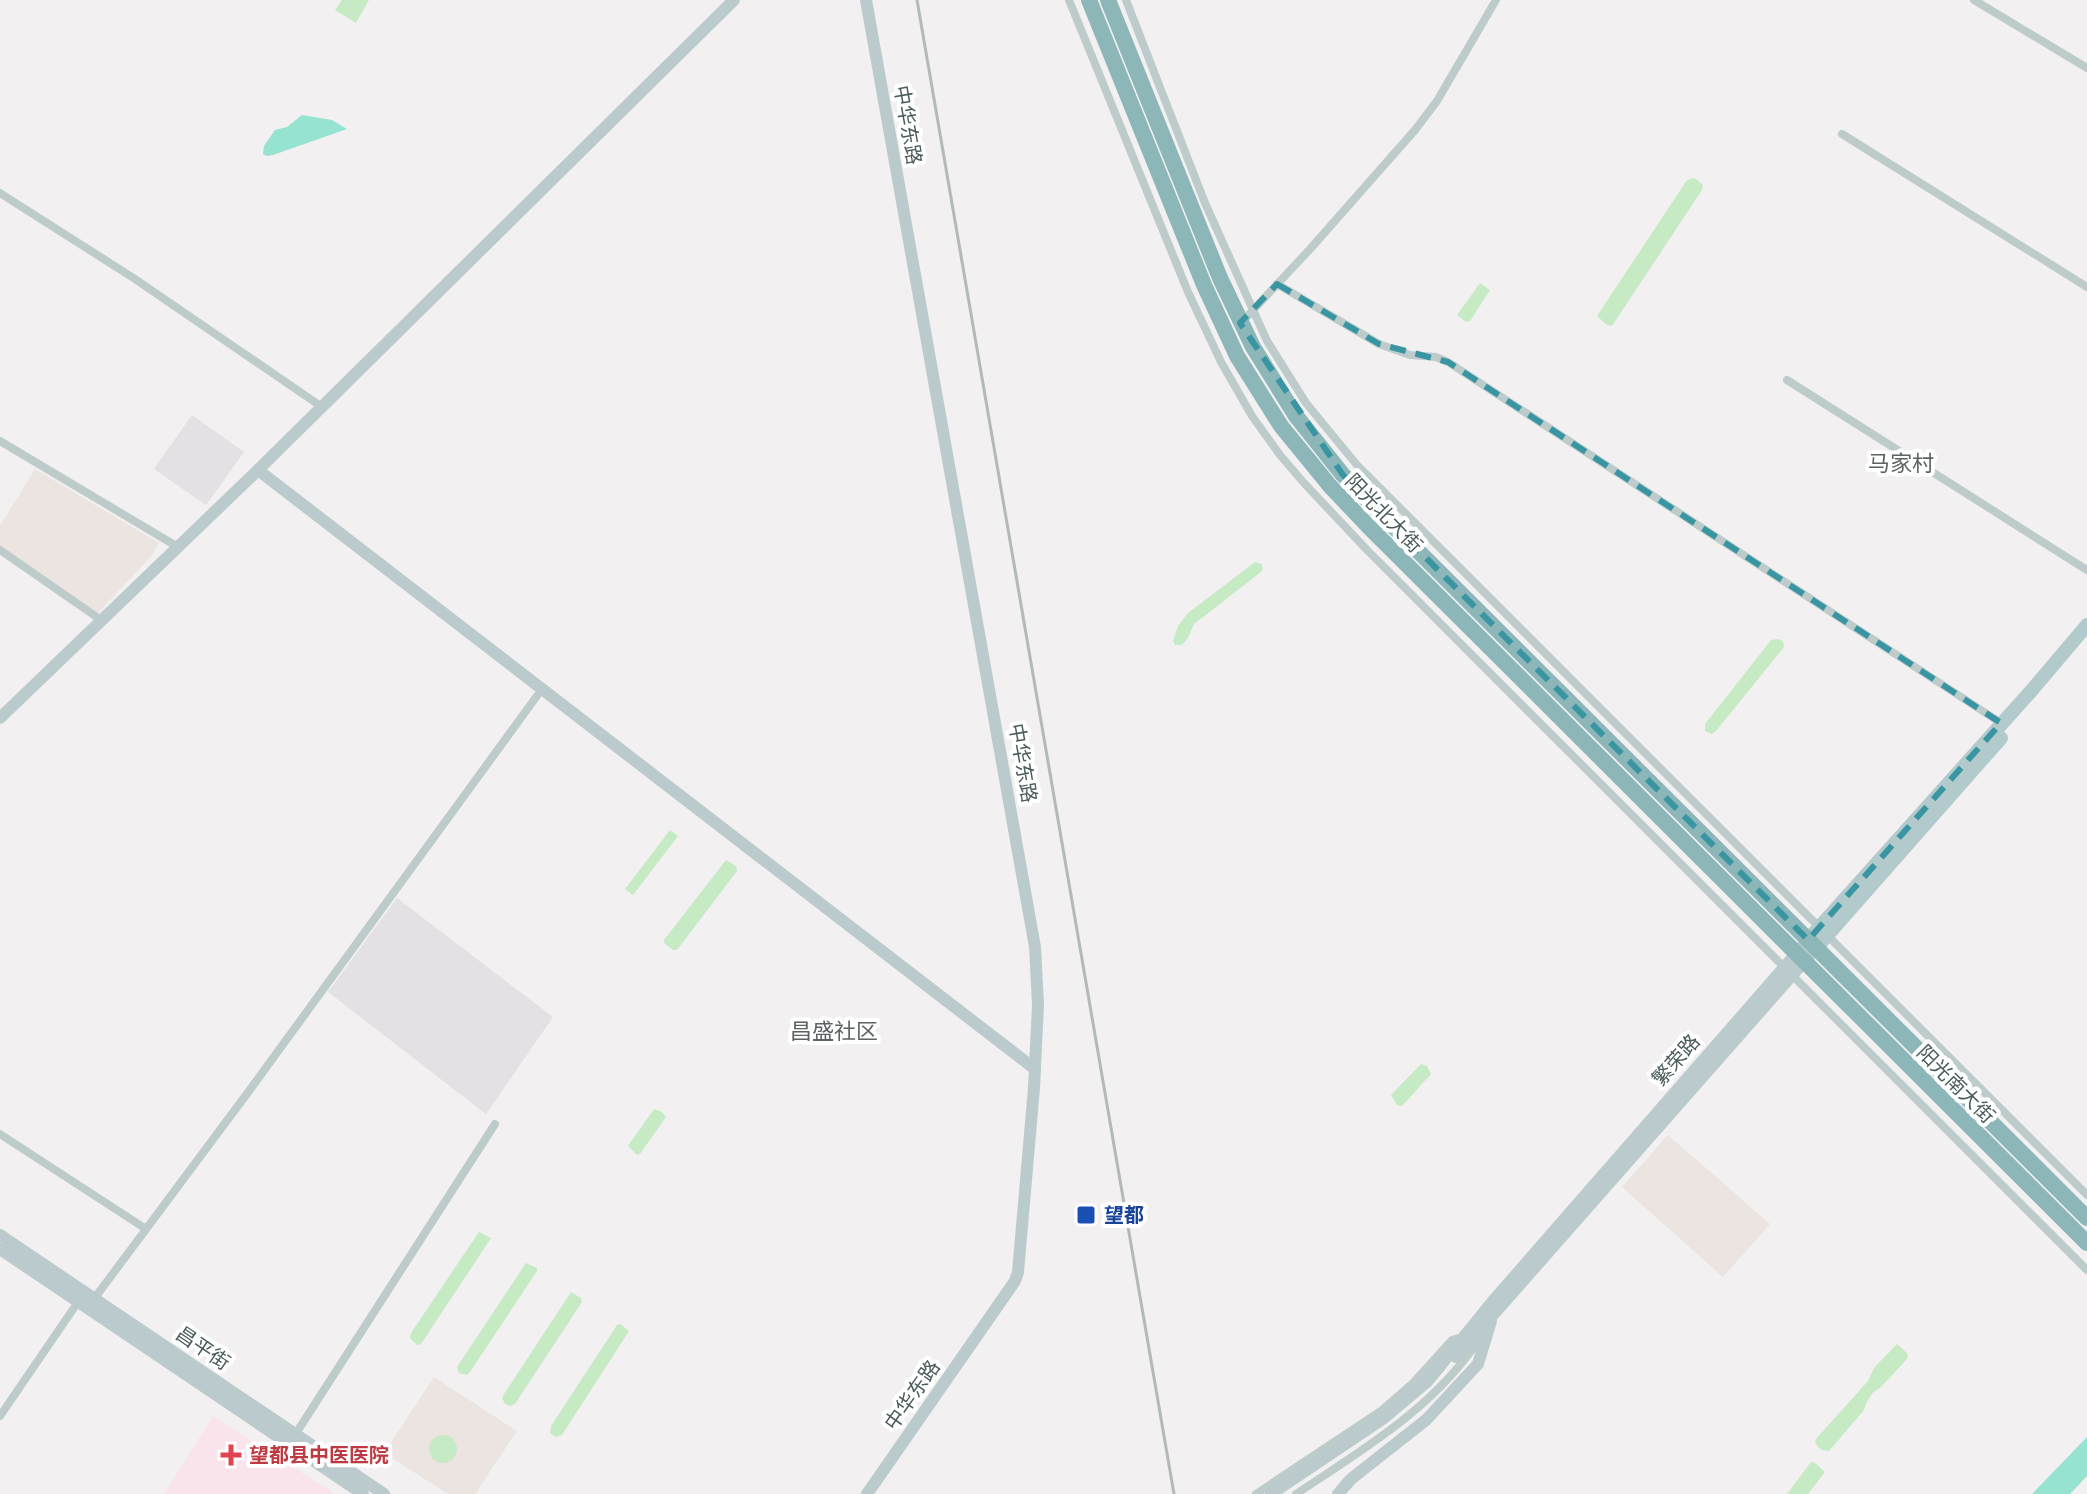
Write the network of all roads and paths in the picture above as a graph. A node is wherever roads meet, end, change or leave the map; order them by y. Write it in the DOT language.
graph roads {
  1 [pos="734,0"];
  2 [pos="866,0"];
  3 [pos="1069,0"];
  4 [pos="1089,0"];
  5 [pos="1108,0"];
  6 [pos="1126,0"];
  7 [pos="1496,0"];
  8 [pos="1974,0"];
  9 [pos="2087,68"];
  10 [pos="1842,134"];
  11 [pos="0,193"];
  12 [pos="1277,284"];
  13 [pos="2087,287"];
  14 [pos="1254,309"];
  15 [pos="1240,323"];
  16 [pos="1787,380"];
  17 [pos="322,407"];
  18 [pos="0,441"];
  19 [pos="258,470"];
  20 [pos="178,547"];
  21 [pos="0,550"];
  22 [pos="2087,570"];
  23 [pos="101,620"];
  24 [pos="2087,625"];
  25 [pos="2087,639"];
  26 [pos="542,689"];
  27 [pos="0,718"];
  28 [pos="2001,723"];
  29 [pos="1823,931"];
  30 [pos="1812,944"];
  31 [pos="1800,957"];
  32 [pos="1788,970"];
  33 [pos="1035,1069"];
  34 [pos="495,1124"];
  35 [pos="0,1134"];
  36 [pos="2087,1195"];
  37 [pos="2087,1218"];
  38 [pos="146,1229"];
  39 [pos="0,1235"];
  40 [pos="2087,1243"];
  41 [pos="0,1249"];
  42 [pos="2087,1270"];
  43 [pos="94,1299"];
  44 [pos="78,1302"];
  45 [pos="1492,1318"];
  46 [pos="1463,1337"];
  47 [pos="0,1416"];
  48 [pos="295,1435"];
  49 [pos="363,1494"];
  50 [pos="384,1494"];
  51 [pos="867,1494"];
  52 [pos="1256,1494"];
  53 [pos="1271,1494"];
  54 [pos="1281,1494"];
  55 [pos="1296,1494"];
  56 [pos="1338,1494"];
  1 -- 17 [label="street"];
  2 -- 33 [label="street, 中华东路"];
  3 -- 32 [label="street"];
  4 -- 31 [label="highway, 阳光北大街"];
  5 -- 15 [label="highway, 阳光北大街"];
  6 -- 14 [label="street"];
  7 -- 12 [label="street"];
  8 -- 9 [label="street"];
  10 -- 13 [label="street"];
  11 -- 17 [label="street"];
  12 -- 14 [label="street"];
  12 -- 28 [label="street"];
  14 -- 15 [label="street"];
  14 -- 29 [label="street"];
  15 -- 30 [label="highway, 阳光北大街"];
  16 -- 22 [label="street"];
  17 -- 19 [label="street"];
  18 -- 20 [label="street"];
  19 -- 20 [label="street"];
  19 -- 26 [label="street"];
  20 -- 23 [label="street"];
  21 -- 23 [label="street"];
  23 -- 27 [label="street"];
  24 -- 28 [label="main road, 繁荣路"];
  25 -- 29 [label="main road, 繁荣路"];
  26 -- 33 [label="street"];
  26 -- 38 [label="street"];
  28 -- 29 [label="main road, 繁荣路"];
  29 -- 30 [label="main road, 繁荣路"];
  29 -- 36 [label="street"];
  30 -- 31 [label="street, 繁荣路"];
  30 -- 37 [label="highway, 阳光南大街"];
  31 -- 32 [label="street, 繁荣路"];
  31 -- 40 [label="highway, 阳光南大街"];
  32 -- 42 [label="street"];
  32 -- 45 [label="street, 繁荣路"];
  32 -- 46 [label="street, 繁荣路"];
  33 -- 51 [label="street, 中华东路"];
  34 -- 48 [label="street"];
  35 -- 38 [label="street"];
  38 -- 43 [label="street"];
  39 -- 43 [label="street, 昌平街"];
  41 -- 44 [label="street, 昌平街"];
  43 -- 48 [label="street, 昌平街"];
  44 -- 47 [label="street"];
  44 -- 49 [label="street, 昌平街"];
  45 -- 54 [label="street, 繁荣路"];
  45 -- 55 [label="street"];
  45 -- 56 [label="street"];
  46 -- 52 [label="street"];
  46 -- 53 [label="street, 繁荣路"];
  48 -- 50 [label="street, 昌平街"];
}
